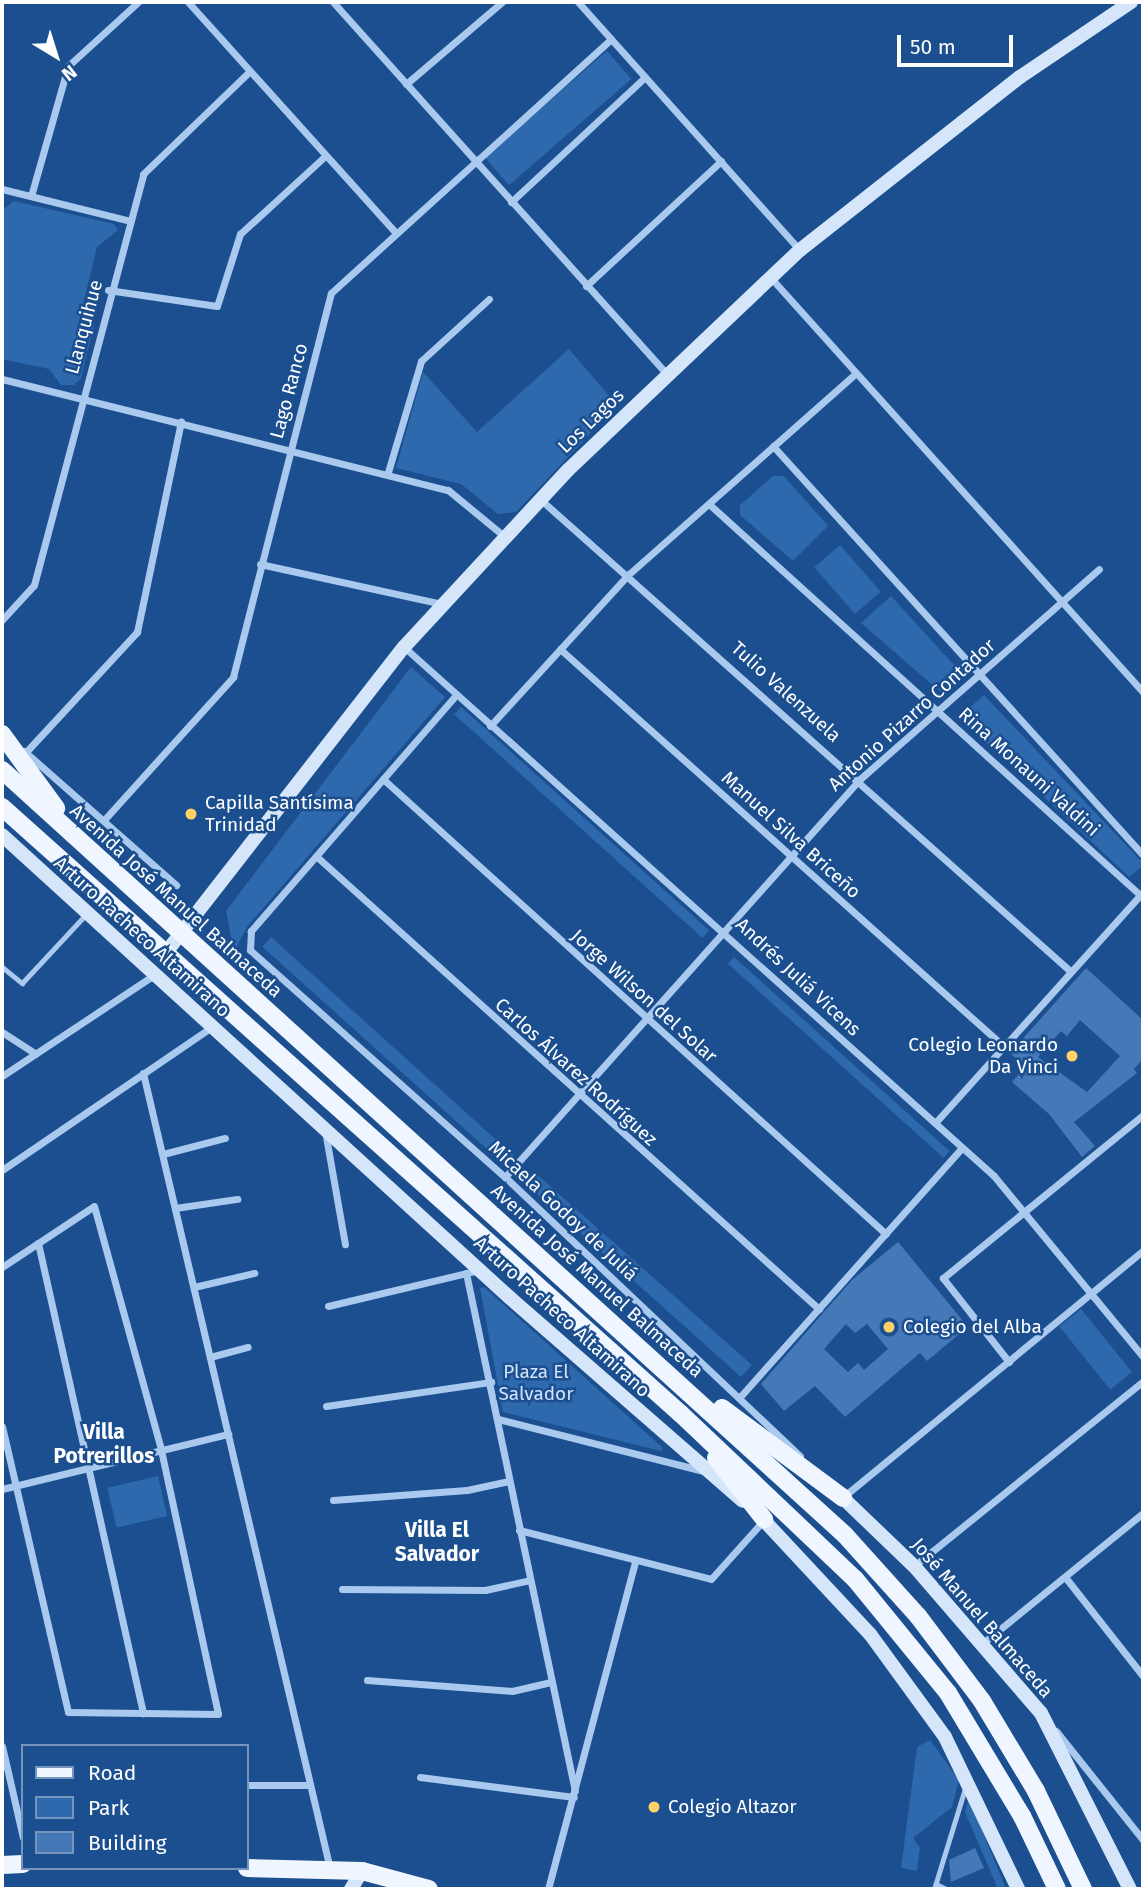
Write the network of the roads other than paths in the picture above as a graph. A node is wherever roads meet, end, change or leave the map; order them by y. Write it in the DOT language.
graph roads {
  1 [pos="138,2"];
  2 [pos="188,2"];
  3 [pos="333,2"];
  4 [pos="502,2"];
  5 [pos="578,2"];
  6 [pos="1131,2"];
  7 [pos="611,39"];
  8 [pos="249,72"];
  9 [pos="645,77"];
  10 [pos="406,84"];
  11 [pos="324,157"];
  12 [pos="475,162"];
  13 [pos="721,162"];
  14 [pos="2,189"];
  15 [pos="31,196"];
  16 [pos="511,202"];
  17 [pos="130,222"];
  18 [pos="395,232"];
  19 [pos="800,250"];
  20 [pos="771,278"];
  21 [pos="586,286"];
  22 [pos="108,290"];
  23 [pos="489,299"];
  24 [pos="667,374"];
  25 [pos="854,375"];
  26 [pos="2,379"];
  27 [pos="81,399"];
  28 [pos="181,422"];
  29 [pos="773,446"];
  30 [pos="290,448"];
  31 [pos="388,472"];
  32 [pos="540,500"];
  33 [pos="709,504"];
  34 [pos="505,537"];
  35 [pos="260,564"];
  36 [pos="1099,569"];
  37 [pos="629,574"];
  38 [pos="1061,603"];
  39 [pos="443,604"];
  40 [pos="2,620"];
  41 [pos="404,647"];
  42 [pos="560,649"];
  43 [pos="978,676"];
  44 [pos="1143,692"];
  45 [pos="456,695"];
  46 [pos="937,711"];
  47 [pos="490,726"];
  48 [pos="2,733"];
  49 [pos="25,753"];
  50 [pos="2,770"];
  51 [pos="383,779"];
  52 [pos="860,779"];
  53 [pos="2,807"];
  54 [pos="104,820"];
  55 [pos="65,827"];
  56 [pos="2,835"];
  57 [pos="1143,855"];
  58 [pos="316,856"];
  59 [pos="792,856"];
  60 [pos="176,885"];
  61 [pos="1142,893"];
  62 [pos="87,913"];
  63 [pos="726,931"];
  64 [pos="182,936"];
  65 [pos="164,955"];
  66 [pos="2,967"];
  67 [pos="1069,970"];
  68 [pos="154,975"];
  69 [pos="645,1020"];
  70 [pos="212,1027"];
  71 [pos="2,1032"];
  72 [pos="1001,1044"];
  73 [pos="36,1054"];
  74 [pos="144,1073"];
  75 [pos="2,1076"];
  76 [pos="577,1096"];
  77 [pos="1143,1115"];
  78 [pos="935,1123"];
  79 [pos="324,1127"];
  80 [pos="225,1138"];
  81 [pos="962,1148"];
  82 [pos="163,1154"];
  83 [pos="2,1170"];
  84 [pos="505,1177"];
  85 [pos="237,1199"];
  86 [pos="175,1208"];
  87 [pos="1023,1212"];
  88 [pos="886,1234"];
  89 [pos="38,1243"];
  90 [pos="345,1244"];
  91 [pos="1143,1251"];
  92 [pos="2,1267"];
  93 [pos="482,1270"];
  94 [pos="254,1273"];
  95 [pos="466,1273"];
  96 [pos="194,1287"];
  97 [pos="1092,1294"];
  98 [pos="328,1306"];
  99 [pos="819,1309"];
  100 [pos="248,1347"];
  101 [pos="210,1357"];
  102 [pos="1143,1357"];
  103 [pos="1009,1362"];
  104 [pos="659,1365"];
  105 [pos="491,1381"];
  106 [pos="1143,1381"];
  107 [pos="739,1398"];
  108 [pos="326,1406"];
  109 [pos="681,1415"];
  110 [pos="498,1419"];
  111 [pos="2,1427"];
  112 [pos="228,1434"];
  113 [pos="161,1450"];
  114 [pos="90,1467"];
  115 [pos="710,1473"];
  116 [pos="509,1480"];
  117 [pos="16,1485"];
  118 [pos="2,1489"];
  119 [pos="843,1498"];
  120 [pos="333,1500"];
  121 [pos="1143,1515"];
  122 [pos="764,1519"];
  123 [pos="519,1530"];
  124 [pos="635,1561"];
  125 [pos="914,1566"];
  126 [pos="1065,1577"];
  127 [pos="530,1580"];
  128 [pos="342,1589"];
  129 [pos="984,1643"];
  130 [pos="1143,1676"];
  131 [pos="367,1680"];
  132 [pos="551,1682"];
  133 [pos="143,1713"];
  134 [pos="1041,1713"];
  135 [pos="2,1746"];
  136 [pos="420,1777"];
  137 [pos="968,1779"];
  138 [pos="310,1785"];
  139 [pos="248,1786"];
  140 [pos="12,1788"];
  141 [pos="21,1788"];
  142 [pos="575,1794"];
  143 [pos="21,1829"];
  144 [pos="1143,1840"];
  145 [pos="21,1864"];
  146 [pos="2,1865"];
  147 [pos="248,1868"];
  148 [pos="330,1870"];
  149 [pos="362,1871"];
  150 [pos="935,1887"];
  151 [pos="351,1889"];
  152 [pos="429,1889"];
  153 [pos="548,1889"];
  154 [pos="946,1889"];
  155 [pos="1018,1889"];
  156 [pos="1057,1889"];
  157 [pos="1083,1889"];
  158 [pos="1130,1889"];
  1 -- 15 [label="street"];
  2 -- 8 [label="street"];
  3 -- 10 [label="street"];
  4 -- 10 [label="street"];
  5 -- 7 [label="street"];
  6 -- 19 [label="street, Los Lagos"];
  7 -- 9 [label="street"];
  7 -- 12 [label="street, Lago Ranco"];
  8 -- 11 [label="street"];
  8 -- 17 [label="street, Llanquihue"];
  9 -- 13 [label="street"];
  9 -- 16 [label="street"];
  10 -- 12 [label="street"];
  11 -- 18 [label="street"];
  11 -- 22 [label="street"];
  12 -- 16 [label="street"];
  12 -- 18 [label="street, Lago Ranco"];
  13 -- 19 [label="street"];
  13 -- 21 [label="street"];
  14 -- 15 [label="street"];
  15 -- 17 [label="street"];
  16 -- 21 [label="street"];
  17 -- 22 [label="street, Llanquihue"];
  18 -- 30 [label="street, Lago Ranco"];
  19 -- 20 [label="street, Los Lagos"];
  20 -- 24 [label="street, Los Lagos"];
  20 -- 25 [label="street"];
  21 -- 24 [label="street"];
  22 -- 27 [label="street, Llanquihue"];
  23 -- 31 [label="street"];
  24 -- 32 [label="street, Los Lagos"];
  25 -- 29 [label="street"];
  25 -- 38 [label="street"];
  26 -- 27 [label="street"];
  27 -- 28 [label="street"];
  27 -- 40 [label="street, Llanquihue"];
  28 -- 30 [label="street"];
  28 -- 49 [label="street"];
  29 -- 33 [label="street"];
  29 -- 43 [label="street"];
  30 -- 31 [label="street"];
  30 -- 35 [label="street, Lago Ranco"];
  31 -- 34 [label="street"];
  32 -- 34 [label="street, Los Lagos"];
  32 -- 37 [label="street, Tulio Valenzuela"];
  33 -- 37 [label="street"];
  33 -- 46 [label="street, Rina Monauni Valdini"];
  34 -- 39 [label="street, Los Lagos"];
  35 -- 39 [label="street"];
  35 -- 54 [label="street, Lago Ranco"];
  36 -- 38 [label="street, Antonio Pizarro Contador"];
  37 -- 42 [label="street"];
  37 -- 52 [label="street, Tulio Valenzuela"];
  38 -- 43 [label="street, Antonio Pizarro Contador"];
  38 -- 44 [label="street"];
  39 -- 41 [label="street, Los Lagos"];
  41 -- 45 [label="street, Andrés Juliá Vicens"];
  41 -- 64 [label="street, Los Lagos"];
  42 -- 47 [label="street"];
  42 -- 59 [label="street, Manuel Silva Briceño"];
  43 -- 46 [label="street, Antonio Pizarro Contador"];
  43 -- 57 [label="street"];
  45 -- 47 [label="street, Andrés Juliá Vicens"];
  45 -- 51 [label="street"];
  46 -- 52 [label="street, Antonio Pizarro Contador"];
  46 -- 61 [label="street, Rina Monauni Valdini"];
  47 -- 63 [label="street, Andrés Juliá Vicens"];
  48 -- 49 [label="street"];
  48 -- 55 [label="main road"];
  49 -- 54 [label="street"];
  50 -- 55 [label="main road, Avenida José Manuel Balmaceda"];
  51 -- 58 [label="street"];
  51 -- 69 [label="street, Jorge Wilson del Solar"];
  52 -- 59 [label="street, Antonio Pizarro Contador"];
  52 -- 67 [label="street, Tulio Valenzuela"];
  53 -- 65 [label="main road"];
  54 -- 60 [label="street"];
  55 -- 64 [label="main road, Avenida José Manuel Balmaceda"];
  56 -- 62 [label="street, Arturo Pacheco Altamirano"];
  58 -- 76 [label="street, Carlos Álvarez Rodríguez"];
  58 -- 84 [label="street, Micaela Godoy de Juliá"];
  59 -- 63 [label="street, Antonio Pizarro Contador"];
  59 -- 72 [label="street, Manuel Silva Briceño"];
  61 -- 67 [label="street"];
  62 -- 66 [label="lane"];
  62 -- 68 [label="street, Arturo Pacheco Altamirano"];
  63 -- 69 [label="street, Antonio Pizarro Contador"];
  63 -- 78 [label="street, Andrés Juliá Vicens"];
  64 -- 65 [label="street, Los Lagos"];
  64 -- 104 [label="main road, Avenida José Manuel Balmaceda"];
  65 -- 109 [label="main road"];
  67 -- 72 [label="street"];
  68 -- 70 [label="street, Arturo Pacheco Altamirano"];
  68 -- 73 [label="street"];
  69 -- 76 [label="street, Antonio Pizarro Contador"];
  69 -- 88 [label="street, Jorge Wilson del Solar"];
  70 -- 74 [label="street"];
  70 -- 79 [label="street, Arturo Pacheco Altamirano"];
  71 -- 73 [label="street"];
  72 -- 78 [label="street"];
  73 -- 75 [label="street"];
  74 -- 82 [label="street"];
  74 -- 83 [label="street"];
  76 -- 84 [label="street, Antonio Pizarro Contador"];
  76 -- 99 [label="street, Carlos Álvarez Rodríguez"];
  77 -- 87 [label="street"];
  78 -- 81 [label="street, Andrés Juliá Vicens"];
  79 -- 90 [label="street"];
  79 -- 93 [label="street, Arturo Pacheco Altamirano"];
  80 -- 82 [label="street"];
  81 -- 87 [label="street, Andrés Juliá Vicens"];
  81 -- 88 [label="street"];
  82 -- 86 [label="street"];
  84 -- 107 [label="street, Micaela Godoy de Juliá"];
  85 -- 86 [label="street"];
  86 -- 96 [label="street"];
  87 -- 97 [label="street, Andrés Juliá Vicens"];
  87 -- 103 [label="street"];
  88 -- 99 [label="street"];
  89 -- 92 [label="street"];
  89 -- 113 [label="street"];
  89 -- 114 [label="street"];
  91 -- 97 [label="street"];
  93 -- 95 [label="street"];
  93 -- 115 [label="street, Arturo Pacheco Altamirano"];
  94 -- 96 [label="street"];
  95 -- 98 [label="street"];
  95 -- 105 [label="street"];
  96 -- 101 [label="street"];
  97 -- 102 [label="street, Andrés Juliá Vicens"];
  97 -- 103 [label="street"];
  99 -- 107 [label="street"];
  100 -- 101 [label="street"];
  101 -- 112 [label="street"];
  103 -- 119 [label="street"];
  104 -- 119 [label="main road"];
  104 -- 157 [label="main road, Avenida José Manuel Balmaceda"];
  105 -- 108 [label="street"];
  105 -- 110 [label="street"];
  106 -- 125 [label="street"];
  107 -- 119 [label="street, Micaela Godoy de Juliá"];
  109 -- 122 [label="main road"];
  109 -- 156 [label="main road"];
  110 -- 115 [label="street"];
  110 -- 116 [label="street"];
  111 -- 117 [label="street"];
  112 -- 113 [label="street"];
  112 -- 138 [label="street"];
  113 -- 114 [label="street"];
  113 -- 133 [label="street"];
  114 -- 117 [label="street"];
  114 -- 133 [label="street"];
  115 -- 122 [label="street, Arturo Pacheco Altamirano"];
  116 -- 120 [label="street"];
  116 -- 123 [label="street"];
  117 -- 118 [label="street"];
  117 -- 133 [label="street"];
  119 -- 125 [label="street, José Manuel Balmaceda"];
  121 -- 126 [label="street"];
  122 -- 124 [label="street"];
  122 -- 137 [label="street, Arturo Pacheco Altamirano"];
  123 -- 124 [label="street"];
  123 -- 127 [label="street"];
  124 -- 142 [label="street"];
  125 -- 129 [label="street, José Manuel Balmaceda"];
  126 -- 129 [label="street"];
  126 -- 130 [label="street"];
  127 -- 128 [label="street"];
  127 -- 132 [label="street"];
  129 -- 134 [label="street, José Manuel Balmaceda"];
  131 -- 132 [label="street"];
  132 -- 142 [label="street"];
  134 -- 144 [label="street"];
  134 -- 158 [label="street, José Manuel Balmaceda"];
  135 -- 140 [label="street"];
  136 -- 142 [label="street"];
  137 -- 150 [label="lane"];
  137 -- 155 [label="street, Arturo Pacheco Altamirano"];
  138 -- 139 [label="street"];
  138 -- 148 [label="street"];
  140 -- 141 [label="street"];
  140 -- 143 [label="street"];
  142 -- 153 [label="street"];
  145 -- 146 [label="main road"];
  147 -- 148 [label="main road"];
  148 -- 149 [label="main road"];
  149 -- 151 [label="street"];
  149 -- 152 [label="main road"];
  150 -- 154 [label="lane"];
}
